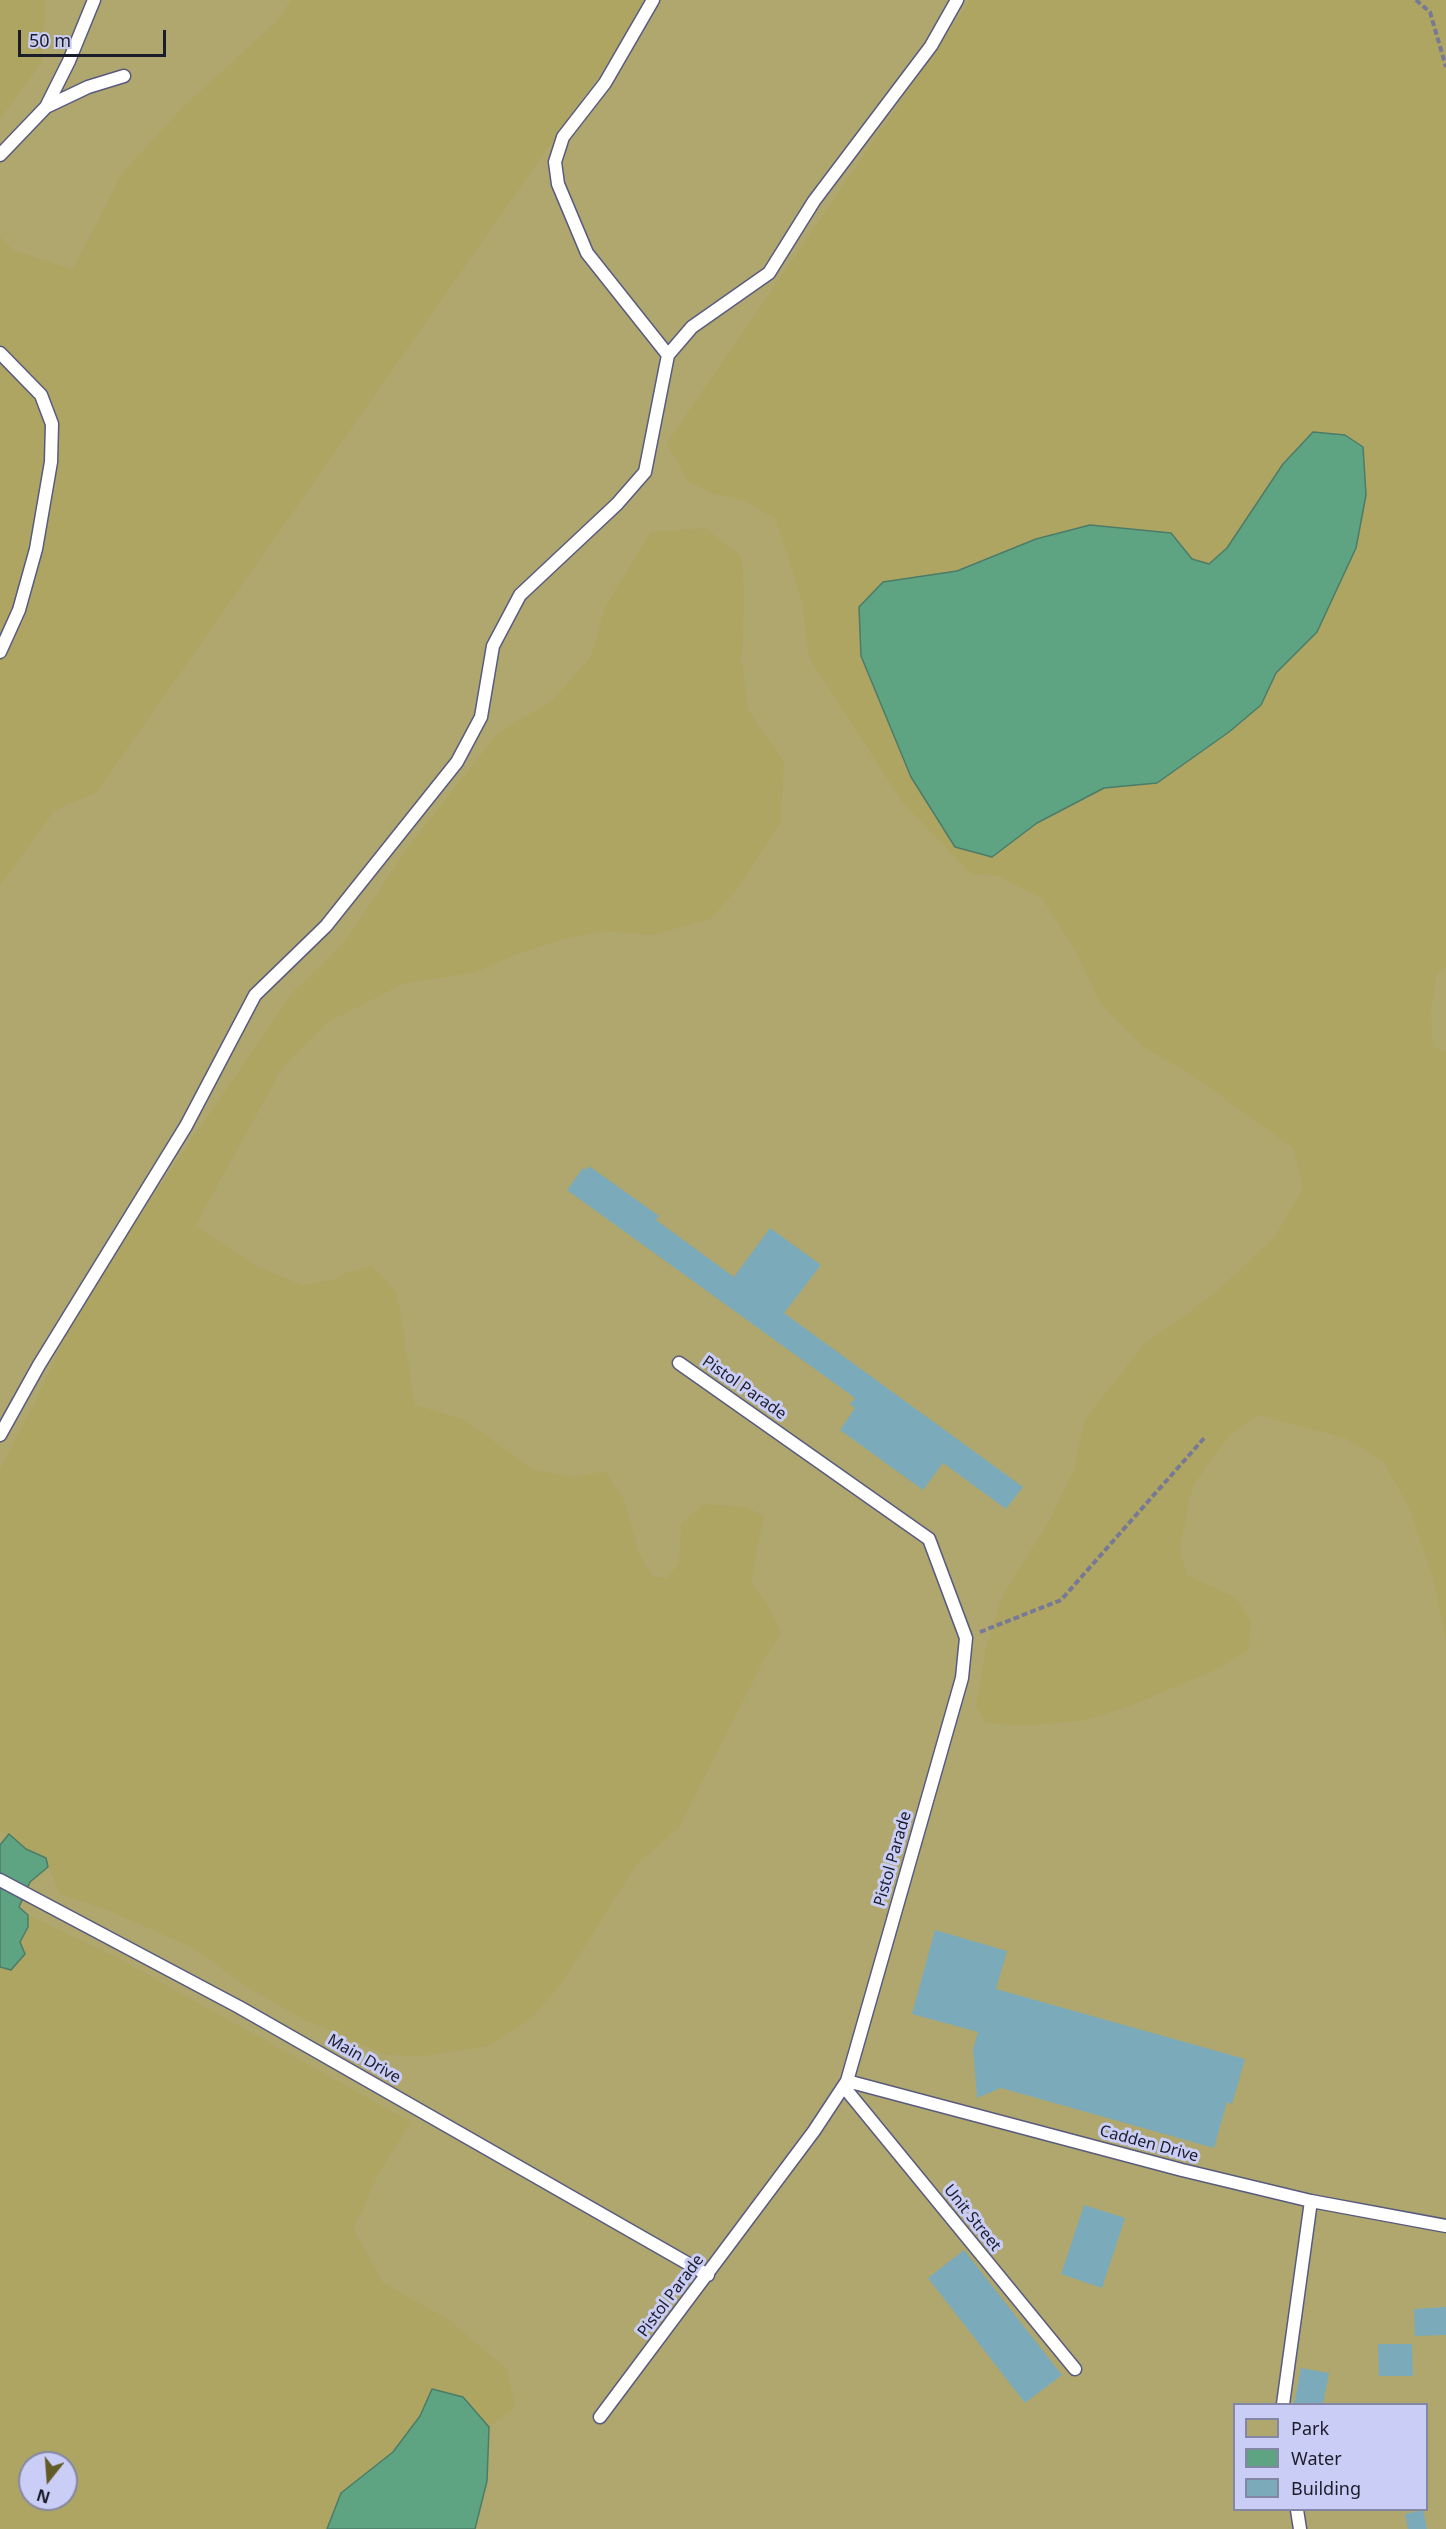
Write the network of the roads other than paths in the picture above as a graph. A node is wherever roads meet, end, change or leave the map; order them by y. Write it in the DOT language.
graph roads {
  1 [pos="94,0"];
  2 [pos="653,0"];
  3 [pos="957,0"];
  4 [pos="124,76"];
  5 [pos="46,107"];
  6 [pos="0,155"];
  7 [pos="0,353"];
  8 [pos="668,355"];
  9 [pos="0,652"];
  10 [pos="679,1363"];
  11 [pos="0,1435"];
  12 [pos="0,1880"];
  13 [pos="846,2084"];
  14 [pos="1311,2200"];
  15 [pos="1446,2226"];
  16 [pos="708,2275"];
  17 [pos="1075,2369"];
  18 [pos="1283,2403"];
  19 [pos="600,2417"];
  20 [pos="1297,2511"];
  21 [pos="1300,2529"];
  1 -- 5 [label="lane"];
  2 -- 8 [label="lane"];
  3 -- 8 [label="lane"];
  4 -- 5 [label="lane"];
  5 -- 6 [label="lane"];
  7 -- 9 [label="lane"];
  8 -- 11 [label="lane"];
  10 -- 13 [label="lane, Pistol Parade"];
  12 -- 16 [label="lane, Main Drive"];
  13 -- 14 [label="lane, Cadden Drive"];
  13 -- 16 [label="lane, Pistol Parade"];
  13 -- 17 [label="lane, Unit Street"];
  14 -- 15 [label="lane, Cadden Drive"];
  14 -- 18 [label="lane"];
  16 -- 19 [label="lane, Pistol Parade"];
  20 -- 21 [label="lane"];
}
